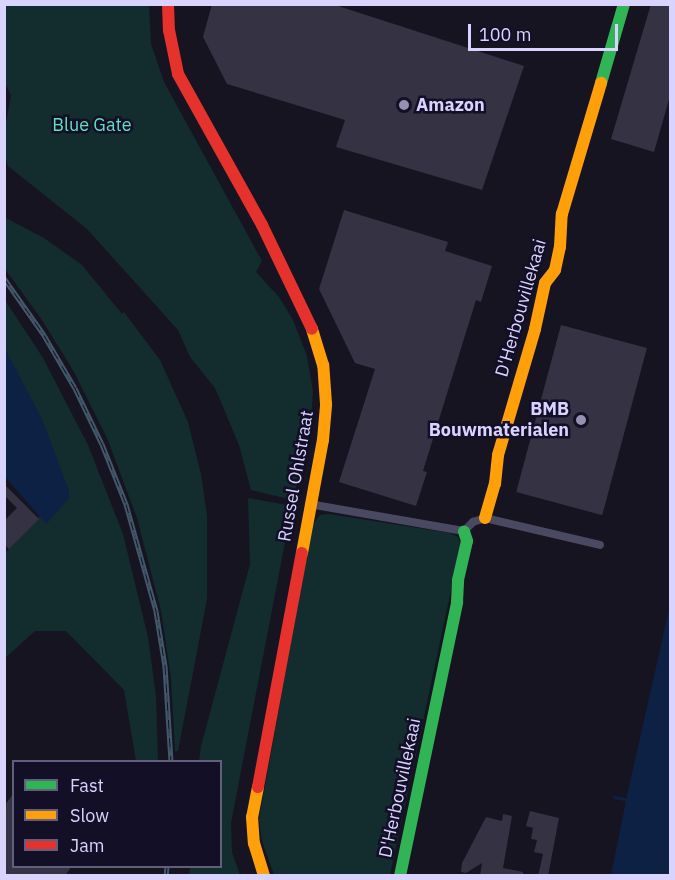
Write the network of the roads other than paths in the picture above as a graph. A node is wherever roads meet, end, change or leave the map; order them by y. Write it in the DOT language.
graph roads {
  1 [pos="168,4"];
  2 [pos="624,4"];
  3 [pos="309,504"];
  4 [pos="485,518"];
  5 [pos="464,531"];
  6 [pos="600,545"];
  7 [pos="264,876"];
  8 [pos="400,876"];
  1 -- 3 [label="street, Russel Ohlstraat"];
  2 -- 4 [label="street, D'Herbouvillekaai"];
  3 -- 5 [label="street"];
  3 -- 7 [label="street, Russel Ohlstraat"];
  4 -- 5 [label="street"];
  4 -- 6 [label="street"];
  5 -- 8 [label="street, D'Herbouvillekaai"];
}
